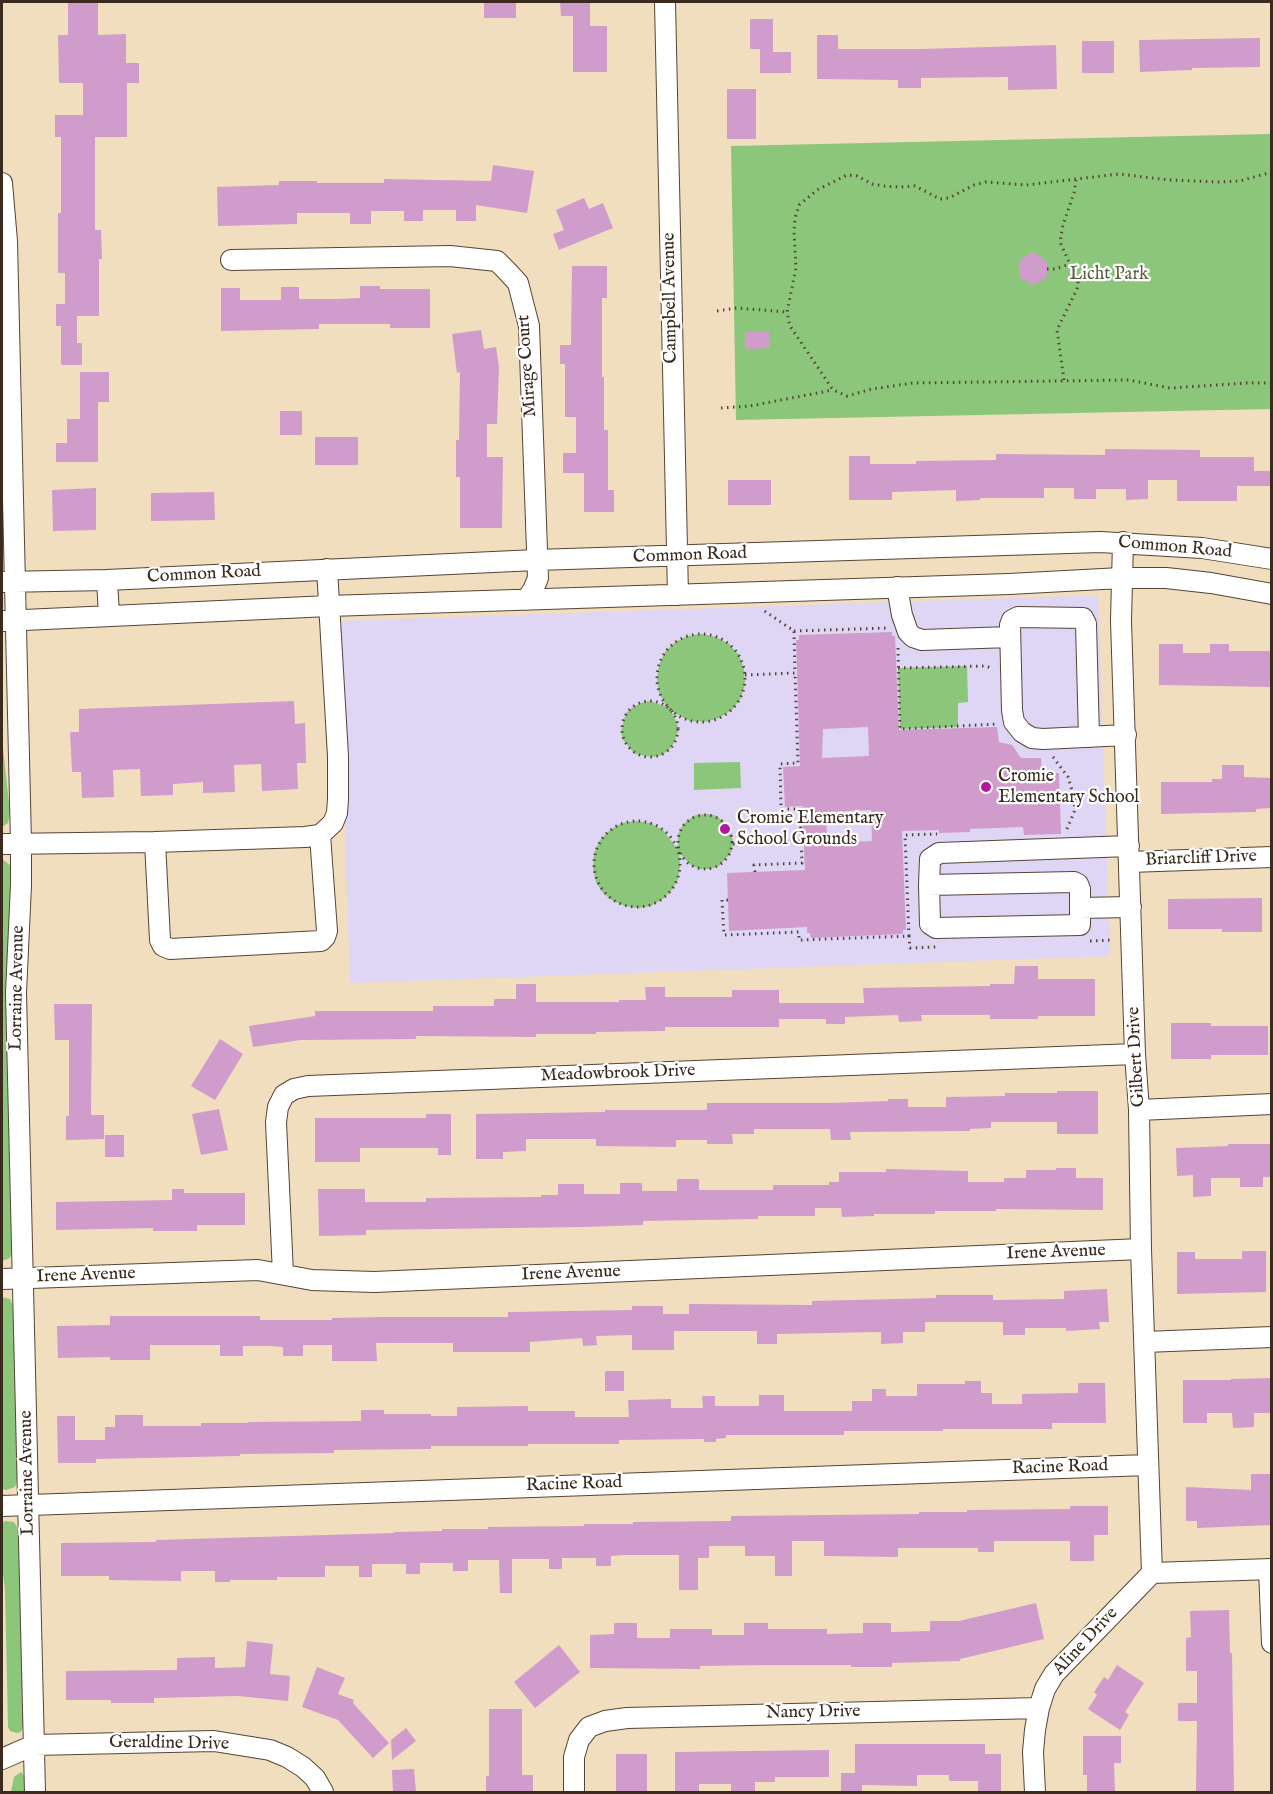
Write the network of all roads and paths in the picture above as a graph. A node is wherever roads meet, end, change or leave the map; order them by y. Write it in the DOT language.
graph roads {
  1 [pos="665,2"];
  2 [pos="1272,172"];
  3 [pos="1076,180"];
  4 [pos="2,183"];
  5 [pos="4,242"];
  6 [pos="231,260"];
  7 [pos="1070,264"];
  8 [pos="1047,269"];
  9 [pos="717,311"];
  10 [pos="787,312"];
  11 [pos="1064,380"];
  12 [pos="1272,383"];
  13 [pos="832,390"];
  14 [pos="721,408"];
  15 [pos="1123,542"];
  16 [pos="677,557"];
  17 [pos="537,560"];
  18 [pos="1272,560"];
  19 [pos="327,569"];
  20 [pos="1121,578"];
  21 [pos="107,580"];
  22 [pos="8,582"];
  23 [pos="897,587"];
  24 [pos="1272,594"];
  25 [pos="678,595"];
  26 [pos="526,600"];
  27 [pos="329,606"];
  28 [pos="759,607"];
  29 [pos="109,615"];
  30 [pos="9,621"];
  31 [pos="897,628"];
  32 [pos="794,631"];
  33 [pos="1010,637"];
  34 [pos="897,638"];
  35 [pos="795,674"];
  36 [pos="745,675"];
  37 [pos="667,708"];
  38 [pos="997,724"];
  39 [pos="1126,735"];
  40 [pos="1089,737"];
  41 [pos="320,835"];
  42 [pos="801,840"];
  43 [pos="155,842"];
  44 [pos="11,843"];
  45 [pos="733,844"];
  46 [pos="679,852"];
  47 [pos="1129,854"];
  48 [pos="1272,857"];
  49 [pos="755,872"];
  50 [pos="929,885"];
  51 [pos="728,900"];
  52 [pos="1131,907"];
  53 [pos="1080,908"];
  54 [pos="1112,940"];
  55 [pos="1088,941"];
  56 [pos="945,947"];
  57 [pos="1136,1054"];
  58 [pos="1272,1104"];
  59 [pos="1139,1110"];
  60 [pos="1141,1249"];
  61 [pos="283,1274"];
  62 [pos="2,1279"];
  63 [pos="23,1279"];
  64 [pos="1272,1337"];
  65 [pos="1144,1342"];
  66 [pos="1147,1465"];
  67 [pos="28,1505"];
  68 [pos="2,1506"];
  69 [pos="1270,1569"];
  70 [pos="1152,1573"];
  71 [pos="1272,1643"];
  72 [pos="1039,1708"];
  73 [pos="34,1745"];
  74 [pos="2,1759"];
  75 [pos="35,1792"];
  76 [pos="322,1792"];
  77 [pos="574,1792"];
  78 [pos="1035,1792"];
  1 -- 16 [label="street, Campbell Avenue"];
  2 -- 3 [label="path"];
  3 -- 7 [label="path"];
  3 -- 10 [label="path"];
  4 -- 5 [label="street, Lorraine Avenue"];
  5 -- 22 [label="street, Lorraine Avenue"];
  6 -- 17 [label="street, Mirage Court"];
  7 -- 8 [label="path"];
  7 -- 11 [label="path"];
  9 -- 10 [label="path"];
  10 -- 13 [label="path"];
  11 -- 12 [label="path"];
  11 -- 13 [label="path"];
  13 -- 14 [label="path"];
  15 -- 16 [label="street, Common Road"];
  15 -- 18 [label="street, Common Road"];
  15 -- 20 [label="street, Gilbert Drive"];
  16 -- 17 [label="street, Common Road"];
  16 -- 25 [label="street, Campbell Avenue"];
  17 -- 19 [label="street, Common Road"];
  17 -- 26 [label="street, Mirage Court"];
  19 -- 21 [label="street, Common Road"];
  19 -- 27 [label="street"];
  20 -- 23 [label="street, Common Road"];
  20 -- 24 [label="street, Common Road"];
  20 -- 39 [label="street, Gilbert Drive"];
  21 -- 22 [label="street, Common Road"];
  21 -- 29 [label="street"];
  22 -- 30 [label="street, Lorraine Avenue"];
  23 -- 25 [label="street, Common Road"];
  23 -- 33 [label="street"];
  25 -- 26 [label="street, Common Road"];
  26 -- 27 [label="street, Common Road"];
  27 -- 29 [label="street, Common Road"];
  27 -- 41 [label="street"];
  28 -- 32 [label="path"];
  29 -- 30 [label="street, Common Road"];
  30 -- 44 [label="street, Lorraine Avenue"];
  31 -- 32 [label="path"];
  32 -- 35 [label="path"];
  33 -- 40 [label="street"];
  33 -- 40 [label="street"];
  34 -- 38 [label="path"];
  35 -- 36 [label="path"];
  35 -- 42 [label="path"];
  36 -- 37 [label="path"];
  36 -- 37 [label="path"];
  37 -- 37 [label="path"];
  39 -- 40 [label="street"];
  39 -- 47 [label="street, Gilbert Drive"];
  41 -- 43 [label="street"];
  41 -- 43 [label="street"];
  42 -- 45 [label="path"];
  42 -- 49 [label="path"];
  43 -- 44 [label="street"];
  44 -- 63 [label="street, Lorraine Avenue"];
  45 -- 46 [label="path"];
  45 -- 46 [label="path"];
  46 -- 46 [label="path"];
  47 -- 48 [label="street, Briarcliff Drive"];
  47 -- 50 [label="street, Briarcliff Drive"];
  47 -- 52 [label="street, Gilbert Drive"];
  50 -- 53 [label="street"];
  50 -- 53 [label="street, Briarcliff Drive"];
  51 -- 56 [label="path"];
  52 -- 53 [label="street"];
  52 -- 57 [label="street, Gilbert Drive"];
  54 -- 55 [label="path"];
  57 -- 59 [label="street, Gilbert Drive"];
  57 -- 61 [label="street, Meadowbrook Drive"];
  58 -- 59 [label="street"];
  59 -- 60 [label="street, Gilbert Drive"];
  60 -- 61 [label="street, Irene Avenue"];
  60 -- 65 [label="street, Gilbert Drive"];
  61 -- 63 [label="street, Irene Avenue"];
  62 -- 63 [label="street, Irene Avenue"];
  63 -- 67 [label="street, Lorraine Avenue"];
  64 -- 65 [label="street"];
  65 -- 66 [label="street, Gilbert Drive"];
  66 -- 67 [label="street, Racine Road"];
  66 -- 70 [label="street, Gilbert Drive"];
  67 -- 68 [label="street, Racine Road"];
  67 -- 73 [label="street, Lorraine Avenue"];
  69 -- 70 [label="street"];
  69 -- 71 [label="street"];
  70 -- 72 [label="street, Aline Drive"];
  72 -- 77 [label="street, Nancy Drive"];
  72 -- 78 [label="street, Aline Drive"];
  73 -- 74 [label="street, Geraldine Drive"];
  73 -- 75 [label="street, Lorraine Avenue"];
  73 -- 76 [label="street, Geraldine Drive"];
}
